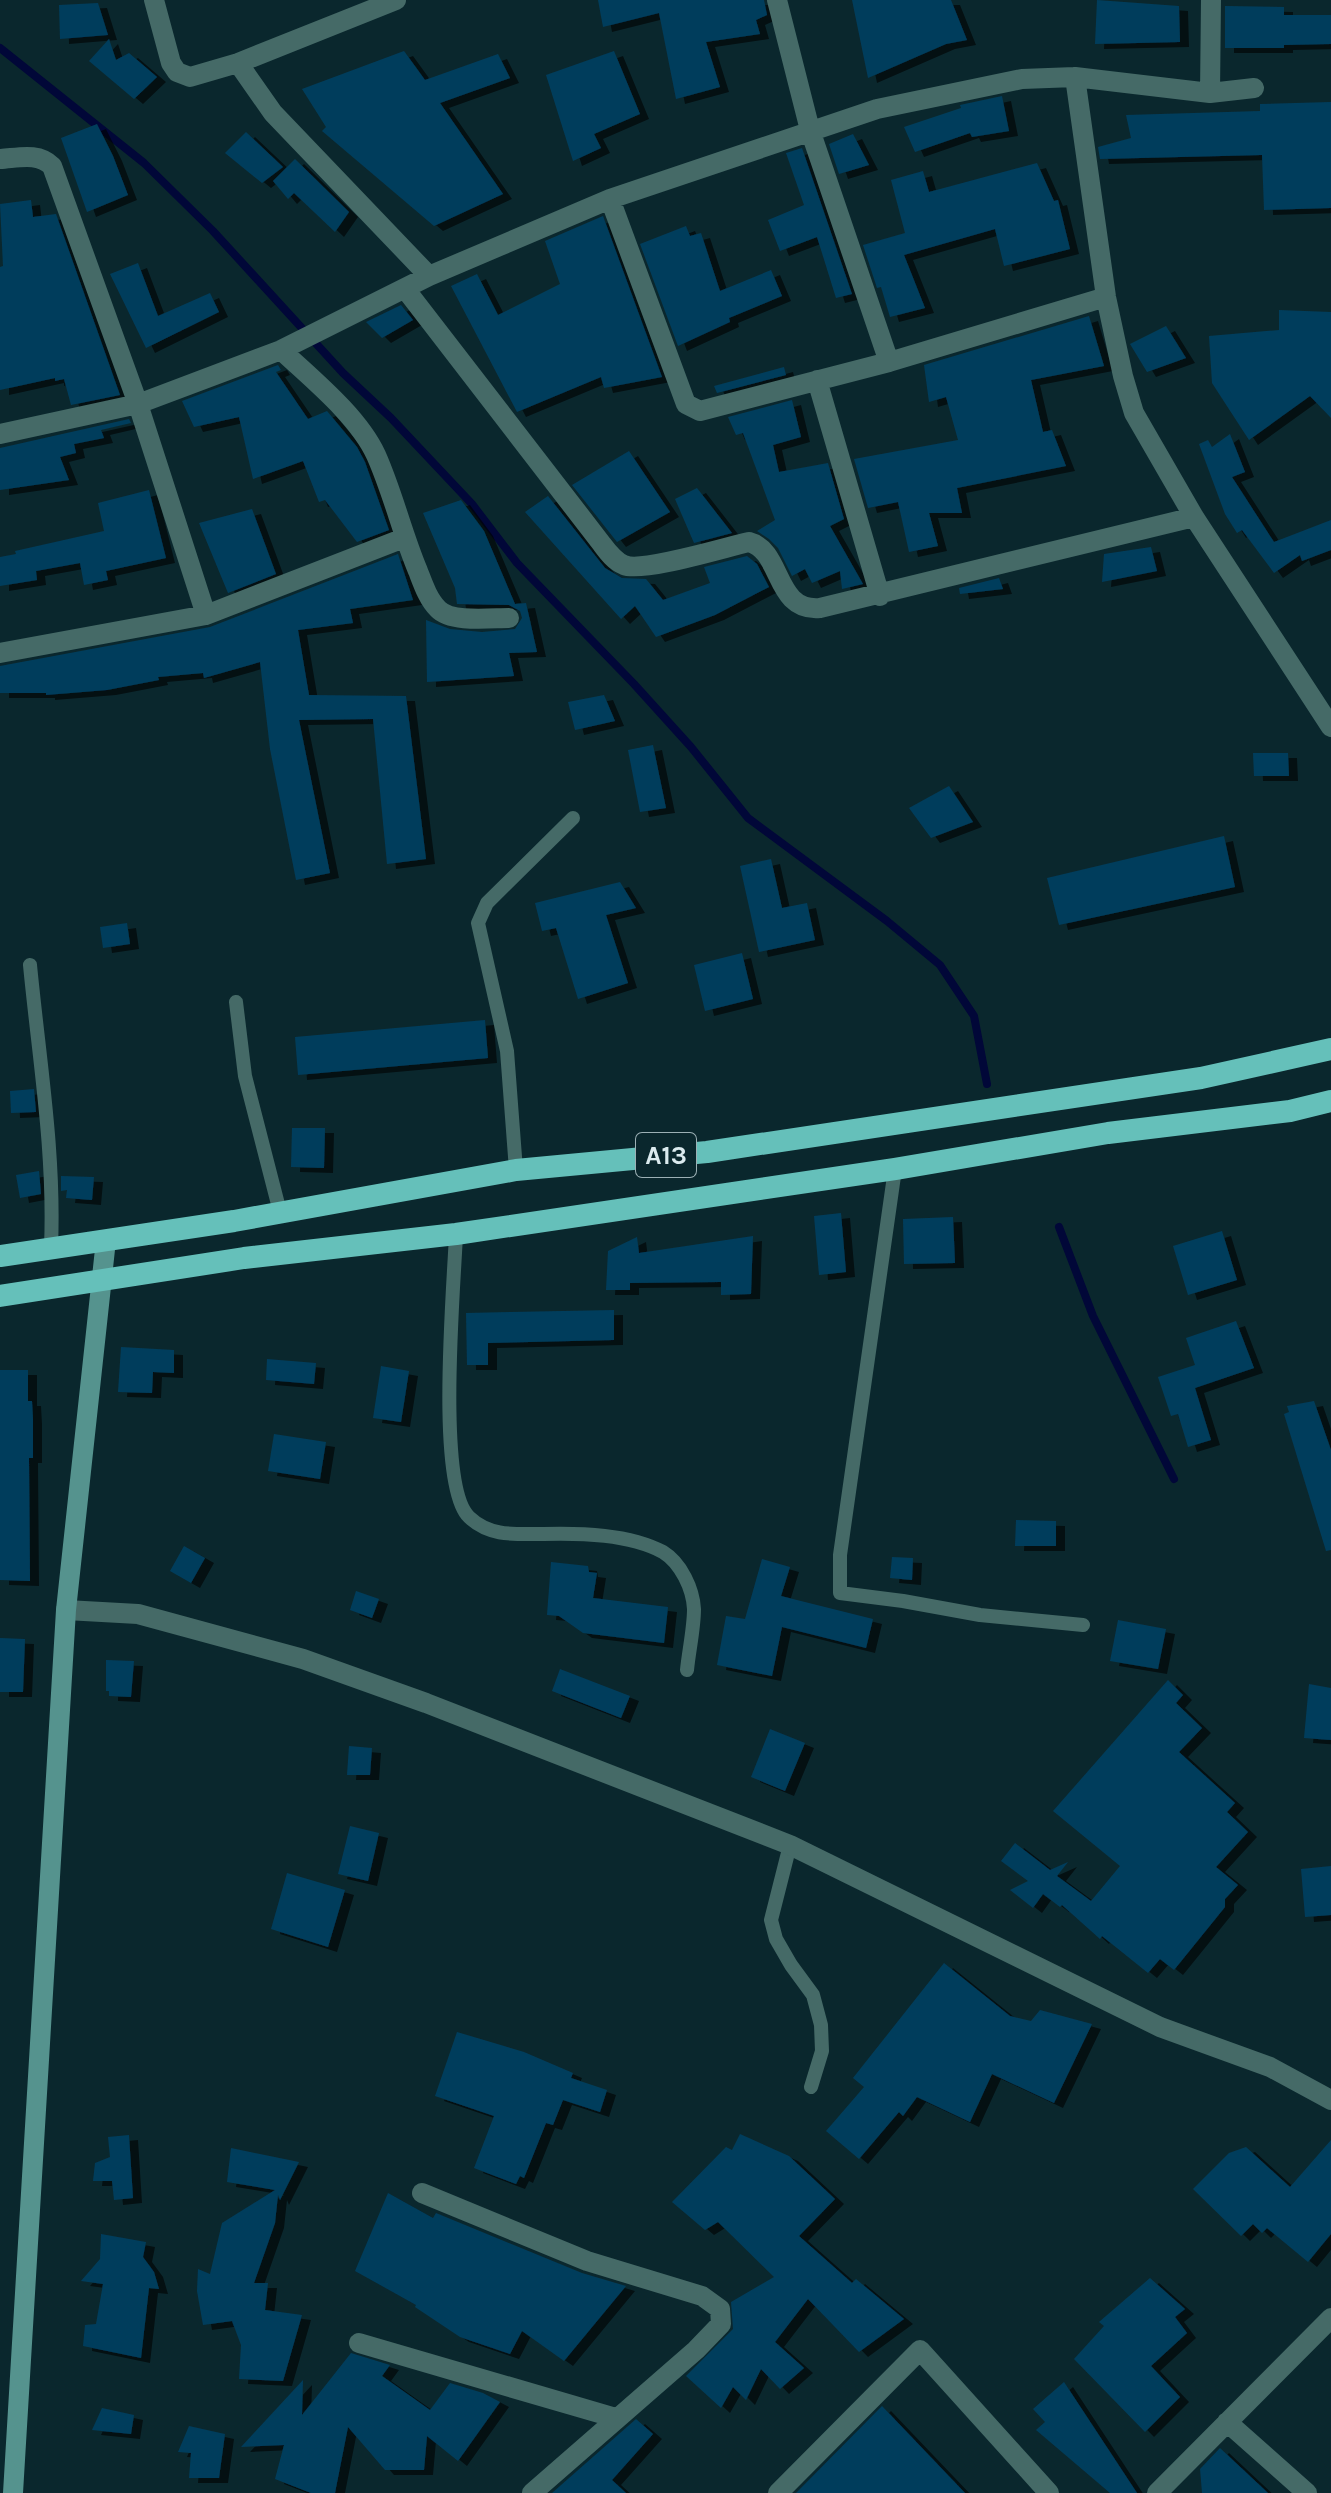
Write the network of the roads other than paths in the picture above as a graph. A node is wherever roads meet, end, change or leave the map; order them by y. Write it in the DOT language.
graph roads {
  1 [pos="154,0"];
  2 [pos="396,0"];
  3 [pos="777,0"];
  4 [pos="1211,0"];
  5 [pos="238,63"];
  6 [pos="1075,77"];
  7 [pos="1254,88"];
  8 [pos="1210,93"];
  9 [pos="810,130"];
  10 [pos="0,159"];
  11 [pos="610,199"];
  12 [pos="429,276"];
  13 [pos="406,290"];
  14 [pos="1106,297"];
  15 [pos="281,350"];
  16 [pos="889,362"];
  17 [pos="817,380"];
  18 [pos="138,404"];
  19 [pos="0,434"];
  20 [pos="1194,517"];
  21 [pos="404,538"];
  22 [pos="880,596"];
  23 [pos="206,615"];
  24 [pos="509,618"];
  25 [pos="0,653"];
  26 [pos="1331,727"];
  27 [pos="573,818"];
  28 [pos="30,965"];
  29 [pos="236,1002"];
  30 [pos="1331,1049"];
  31 [pos="1331,1101"];
  32 [pos="895,1169"];
  33 [pos="516,1170"];
  34 [pos="280,1212"];
  35 [pos="456,1234"];
  36 [pos="106,1240"];
  37 [pos="51,1247"];
  38 [pos="0,1256"];
  39 [pos="102,1280"];
  40 [pos="0,1296"];
  41 [pos="66,1610"];
  42 [pos="1083,1625"];
  43 [pos="687,1670"];
  44 [pos="790,1845"];
  45 [pos="811,2087"];
  46 [pos="1331,2100"];
  47 [pos="422,2193"];
  48 [pos="1331,2318"];
  49 [pos="359,2343"];
  50 [pos="616,2418"];
  51 [pos="1227,2422"];
  52 [pos="13,2493"];
  53 [pos="532,2493"];
  54 [pos="778,2493"];
  55 [pos="1049,2493"];
  56 [pos="1157,2493"];
  57 [pos="1307,2493"];
  1 -- 5 [label="street"];
  2 -- 5 [label="street"];
  3 -- 9 [label="street"];
  4 -- 8 [label="street"];
  5 -- 12 [label="street"];
  6 -- 8 [label="street"];
  6 -- 9 [label="street"];
  6 -- 14 [label="street"];
  7 -- 8 [label="street"];
  9 -- 11 [label="street"];
  9 -- 16 [label="street"];
  10 -- 18 [label="street"];
  11 -- 12 [label="street"];
  11 -- 17 [label="street"];
  12 -- 13 [label="street"];
  13 -- 15 [label="street"];
  13 -- 22 [label="street"];
  14 -- 16 [label="street"];
  14 -- 20 [label="street"];
  15 -- 18 [label="street"];
  15 -- 21 [label="street"];
  16 -- 17 [label="street"];
  17 -- 22 [label="street"];
  18 -- 19 [label="street"];
  18 -- 23 [label="street"];
  20 -- 22 [label="street"];
  20 -- 26 [label="street"];
  21 -- 23 [label="street"];
  21 -- 24 [label="street"];
  23 -- 25 [label="street"];
  27 -- 33 [label="lane"];
  28 -- 37 [label="lane"];
  29 -- 34 [label="lane"];
  30 -- 33 [label="highway, A13"];
  31 -- 32 [label="highway, A13"];
  32 -- 35 [label="highway, A13"];
  32 -- 42 [label="lane"];
  33 -- 34 [label="highway, A13"];
  34 -- 36 [label="highway, A13"];
  35 -- 39 [label="highway, A13"];
  35 -- 43 [label="lane"];
  36 -- 37 [label="highway, A13"];
  36 -- 39 [label="main road"];
  37 -- 38 [label="highway, A13"];
  39 -- 40 [label="highway, A13"];
  39 -- 41 [label="main road"];
  41 -- 44 [label="street"];
  41 -- 52 [label="main road"];
  44 -- 45 [label="lane"];
  44 -- 46 [label="street"];
  47 -- 50 [label="street"];
  48 -- 51 [label="street"];
  49 -- 50 [label="street"];
  50 -- 53 [label="street"];
  51 -- 56 [label="street"];
  51 -- 57 [label="street"];
  54 -- 55 [label="street"];
}
